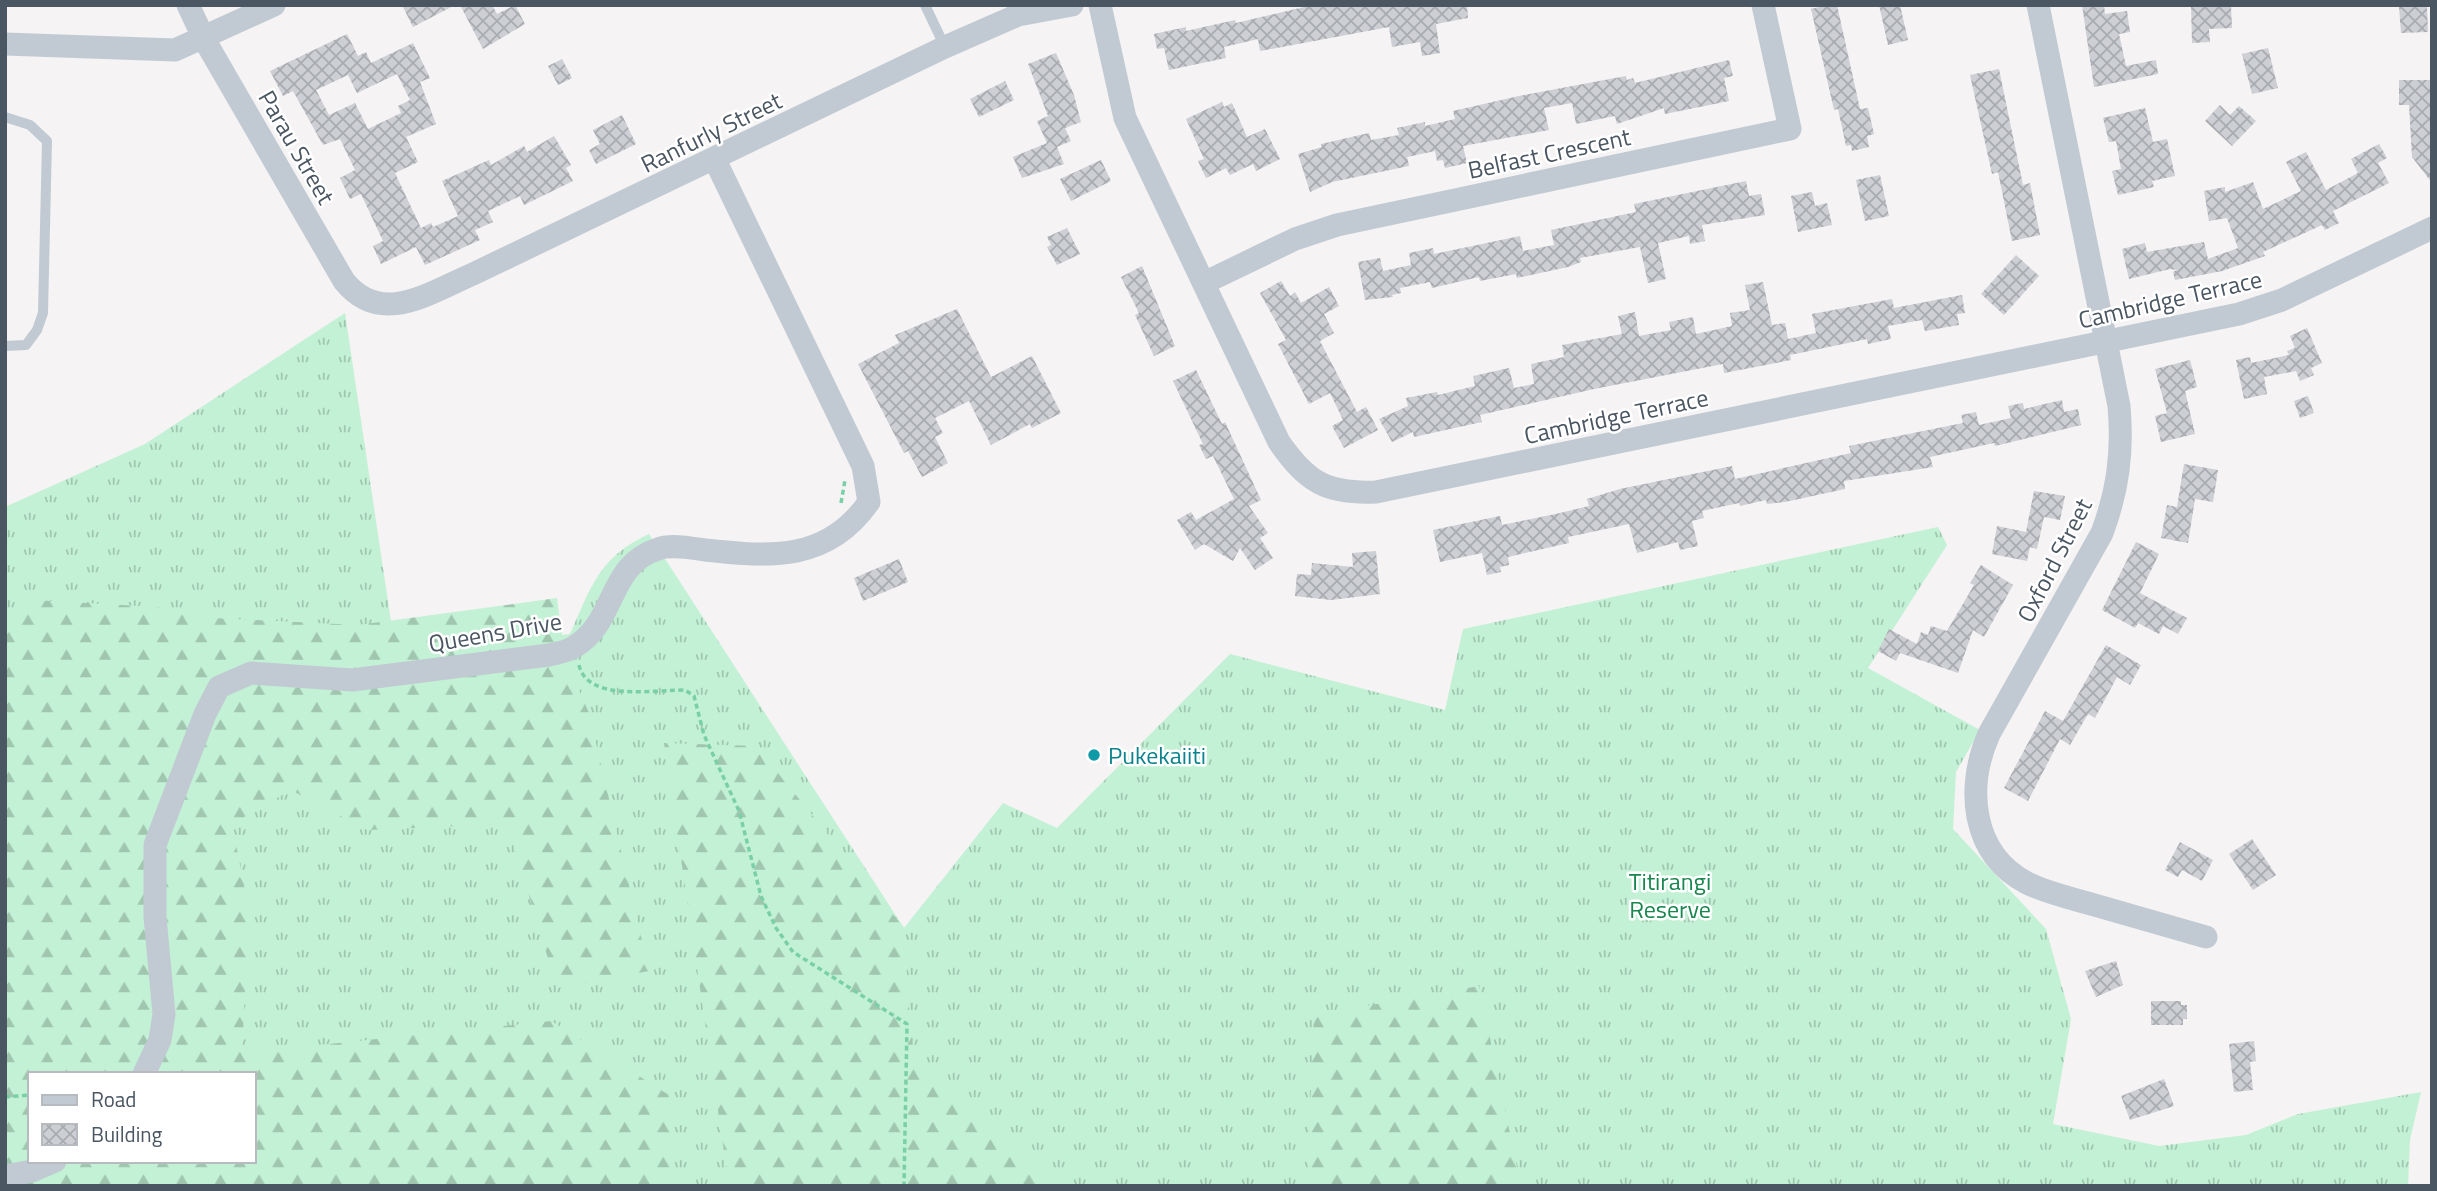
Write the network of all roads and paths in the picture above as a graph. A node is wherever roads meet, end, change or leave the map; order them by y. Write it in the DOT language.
graph roads {
  1 [pos="188,5"];
  2 [pos="274,5"];
  3 [pos="925,5"];
  4 [pos="1073,5"];
  5 [pos="1100,5"];
  6 [pos="1763,5"];
  7 [pos="2038,5"];
  8 [pos="204,39"];
  9 [pos="5,44"];
  10 [pos="946,47"];
  11 [pos="5,117"];
  12 [pos="715,160"];
  13 [pos="2432,229"];
  14 [pos="1204,283"];
  15 [pos="373,304"];
  16 [pos="2106,341"];
  17 [pos="5,346"];
  18 [pos="847,475"];
  19 [pos="842,507"];
  20 [pos="574,648"];
  21 [pos="2206,937"];
  22 [pos="145,1072"];
  23 [pos="28,1095"];
  24 [pos="5,1097"];
  25 [pos="50,1163"];
  26 [pos="5,1176"];
  27 [pos="904,1186"];
  1 -- 8 [label="street, Parau Street"];
  2 -- 8 [label="street"];
  3 -- 10 [label="lane"];
  4 -- 10 [label="street, Ranfurly Street"];
  5 -- 14 [label="street, Cambridge Terrace"];
  6 -- 14 [label="street, Belfast Crescent"];
  7 -- 16 [label="street, Oxford Street"];
  8 -- 9 [label="street"];
  8 -- 15 [label="street, Parau Street"];
  10 -- 12 [label="street, Ranfurly Street"];
  11 -- 17 [label="lane"];
  12 -- 15 [label="street, Ranfurly Street"];
  12 -- 20 [label="street, Queens Drive"];
  13 -- 16 [label="street, Cambridge Terrace"];
  14 -- 16 [label="street, Cambridge Terrace"];
  16 -- 21 [label="street, Oxford Street"];
  18 -- 19 [label="path"];
  20 -- 22 [label="street, Queens Drive"];
  20 -- 27 [label="path"];
  23 -- 24 [label="path"];
  25 -- 26 [label="street"];
}
